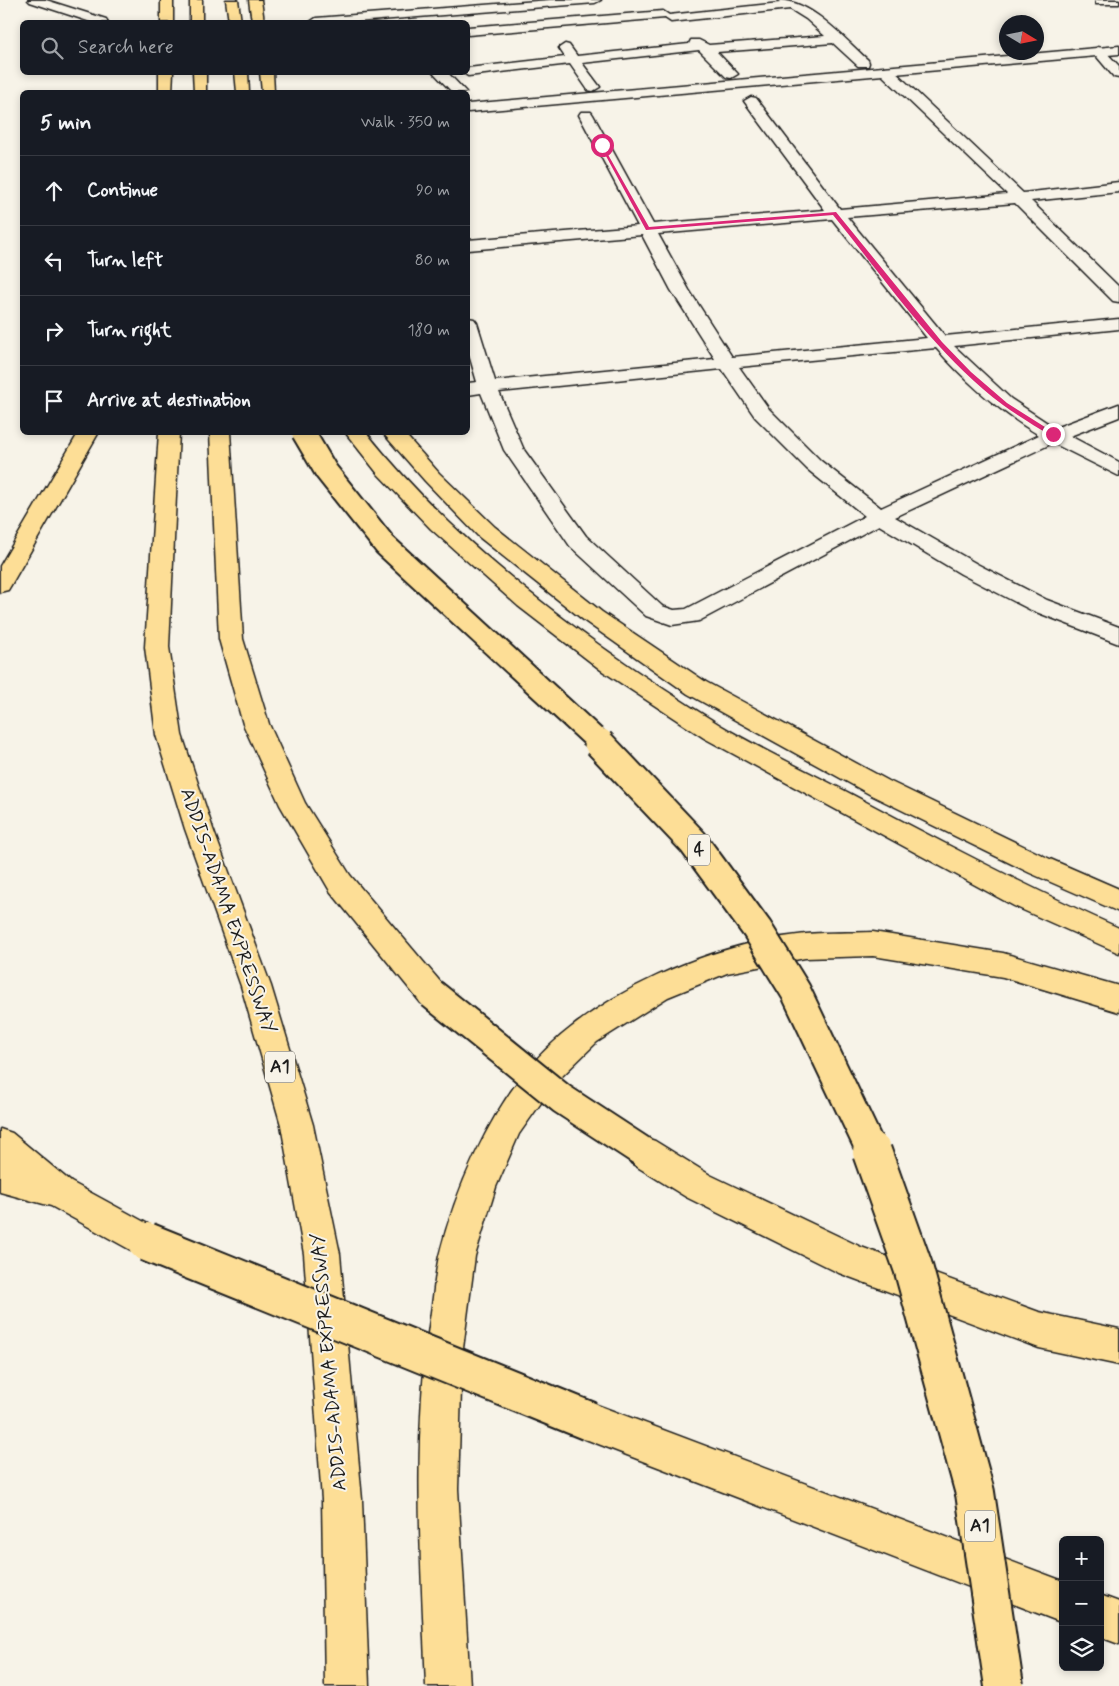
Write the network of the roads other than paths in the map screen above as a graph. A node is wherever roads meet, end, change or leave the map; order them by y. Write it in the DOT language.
graph roads {
  1 [pos="34,0"];
  2 [pos="167,0"];
  3 [pos="196,0"];
  4 [pos="232,0"];
  5 [pos="255,0"];
  6 [pos="595,0"];
  7 [pos="1119,1"];
  8 [pos="399,2"];
  9 [pos="1100,2"];
  10 [pos="525,3"];
  11 [pos="786,3"];
  12 [pos="652,4"];
  13 [pos="738,12"];
  14 [pos="667,17"];
  15 [pos="406,19"];
  16 [pos="96,20"];
  17 [pos="167,20"];
  18 [pos="196,20"];
  19 [pos="235,20"];
  20 [pos="258,20"];
  21 [pos="376,20"];
  22 [pos="545,24"];
  23 [pos="484,30"];
  24 [pos="470,31"];
  25 [pos="836,39"];
  26 [pos="1119,39"];
  27 [pos="774,44"];
  28 [pos="1044,45"];
  29 [pos="704,48"];
  30 [pos="999,50"];
  31 [pos="1119,50"];
  32 [pos="1098,51"];
  33 [pos="575,60"];
  34 [pos="863,63"];
  35 [pos="505,67"];
  36 [pos="886,71"];
  37 [pos="470,72"];
  38 [pos="731,74"];
  39 [pos="1119,74"];
  40 [pos="166,75"];
  41 [pos="199,75"];
  42 [pos="241,75"];
  43 [pos="266,75"];
  44 [pos="442,75"];
  45 [pos="593,87"];
  46 [pos="166,90"];
  47 [pos="200,90"];
  48 [pos="243,90"];
  49 [pos="268,90"];
  50 [pos="457,90"];
  51 [pos="470,99"];
  52 [pos="751,101"];
  53 [pos="470,108"];
  54 [pos="586,115"];
  55 [pos="1119,187"];
  56 [pos="1019,198"];
  57 [pos="835,213"];
  58 [pos="648,229"];
  59 [pos="470,245"];
  60 [pos="1119,297"];
  61 [pos="1119,324"];
  62 [pos="470,336"];
  63 [pos="940,343"];
  64 [pos="727,363"];
  65 [pos="478,388"];
  66 [pos="1119,410"];
  67 [pos="1053,434"];
  68 [pos="87,435"];
  69 [pos="220,435"];
  70 [pos="306,435"];
  71 [pos="357,435"];
  72 [pos="395,435"];
  73 [pos="168,447"];
  74 [pos="1119,470"];
  75 [pos="878,516"];
  76 [pos="0,584"];
  77 [pos="1119,636"];
  78 [pos="1119,901"];
  79 [pos="1119,941"];
  80 [pos="1119,999"];
  81 [pos="0,1144"];
  82 [pos="0,1177"];
  83 [pos="59,1193"];
  84 [pos="1119,1347"];
  85 [pos="941,1370"];
  86 [pos="1059,1600"];
  87 [pos="1104,1617"];
  88 [pos="1119,1623"];
  89 [pos="347,1686"];
  90 [pos="448,1686"];
  91 [pos="1004,1686"];
  1 -- 16 [label="street"];
  2 -- 17 [label="highway"];
  3 -- 18 [label="highway"];
  4 -- 19 [label="highway"];
  5 -- 20 [label="highway"];
  6 -- 10 [label="street"];
  7 -- 9 [label="street"];
  8 -- 15 [label="street"];
  10 -- 15 [label="street"];
  10 -- 22 [label="street"];
  11 -- 13 [label="street"];
  11 -- 25 [label="street"];
  12 -- 14 [label="street"];
  13 -- 14 [label="street"];
  13 -- 27 [label="street"];
  14 -- 22 [label="street"];
  14 -- 29 [label="street"];
  15 -- 21 [label="street"];
  22 -- 23 [label="street"];
  22 -- 33 [label="street"];
  23 -- 24 [label="street"];
  23 -- 35 [label="street"];
  25 -- 27 [label="street"];
  25 -- 34 [label="street"];
  26 -- 28 [label="street"];
  27 -- 29 [label="street"];
  29 -- 33 [label="street"];
  29 -- 38 [label="street"];
  30 -- 34 [label="street"];
  31 -- 32 [label="street"];
  32 -- 36 [label="street"];
  32 -- 39 [label="street"];
  33 -- 35 [label="street"];
  33 -- 45 [label="street"];
  34 -- 38 [label="street"];
  35 -- 37 [label="street"];
  36 -- 53 [label="street"];
  36 -- 56 [label="street"];
  38 -- 45 [label="street"];
  40 -- 46 [label="highway"];
  41 -- 47 [label="highway"];
  42 -- 48 [label="highway"];
  43 -- 49 [label="highway"];
  44 -- 50 [label="street"];
  45 -- 51 [label="street"];
  52 -- 57 [label="street"];
  54 -- 58 [label="street"];
  55 -- 56 [label="street"];
  56 -- 57 [label="street"];
  56 -- 60 [label="street"];
  57 -- 58 [label="street"];
  57 -- 63 [label="street"];
  58 -- 59 [label="street"];
  58 -- 64 [label="street"];
  61 -- 63 [label="street"];
  62 -- 65 [label="street"];
  63 -- 64 [label="street"];
  63 -- 67 [label="street"];
  64 -- 65 [label="street"];
  64 -- 75 [label="street"];
  65 -- 75 [label="street"];
  66 -- 67 [label="street"];
  67 -- 74 [label="street"];
  67 -- 75 [label="street"];
  68 -- 76 [label="highway"];
  69 -- 84 [label="highway, bridge"];
  70 -- 85 [label="highway, 4, bridge"];
  71 -- 79 [label="highway"];
  72 -- 78 [label="highway"];
  73 -- 89 [label="highway, ADDIS-ADAMA EXPRESSWAY / A1"];
  75 -- 77 [label="street"];
  80 -- 90 [label="highway"];
  81 -- 83 [label="highway"];
  82 -- 83 [label="highway"];
  83 -- 86 [label="highway, bridge"];
  85 -- 91 [label="highway, A1, bridge"];
  87 -- 88 [label="highway"];
}
